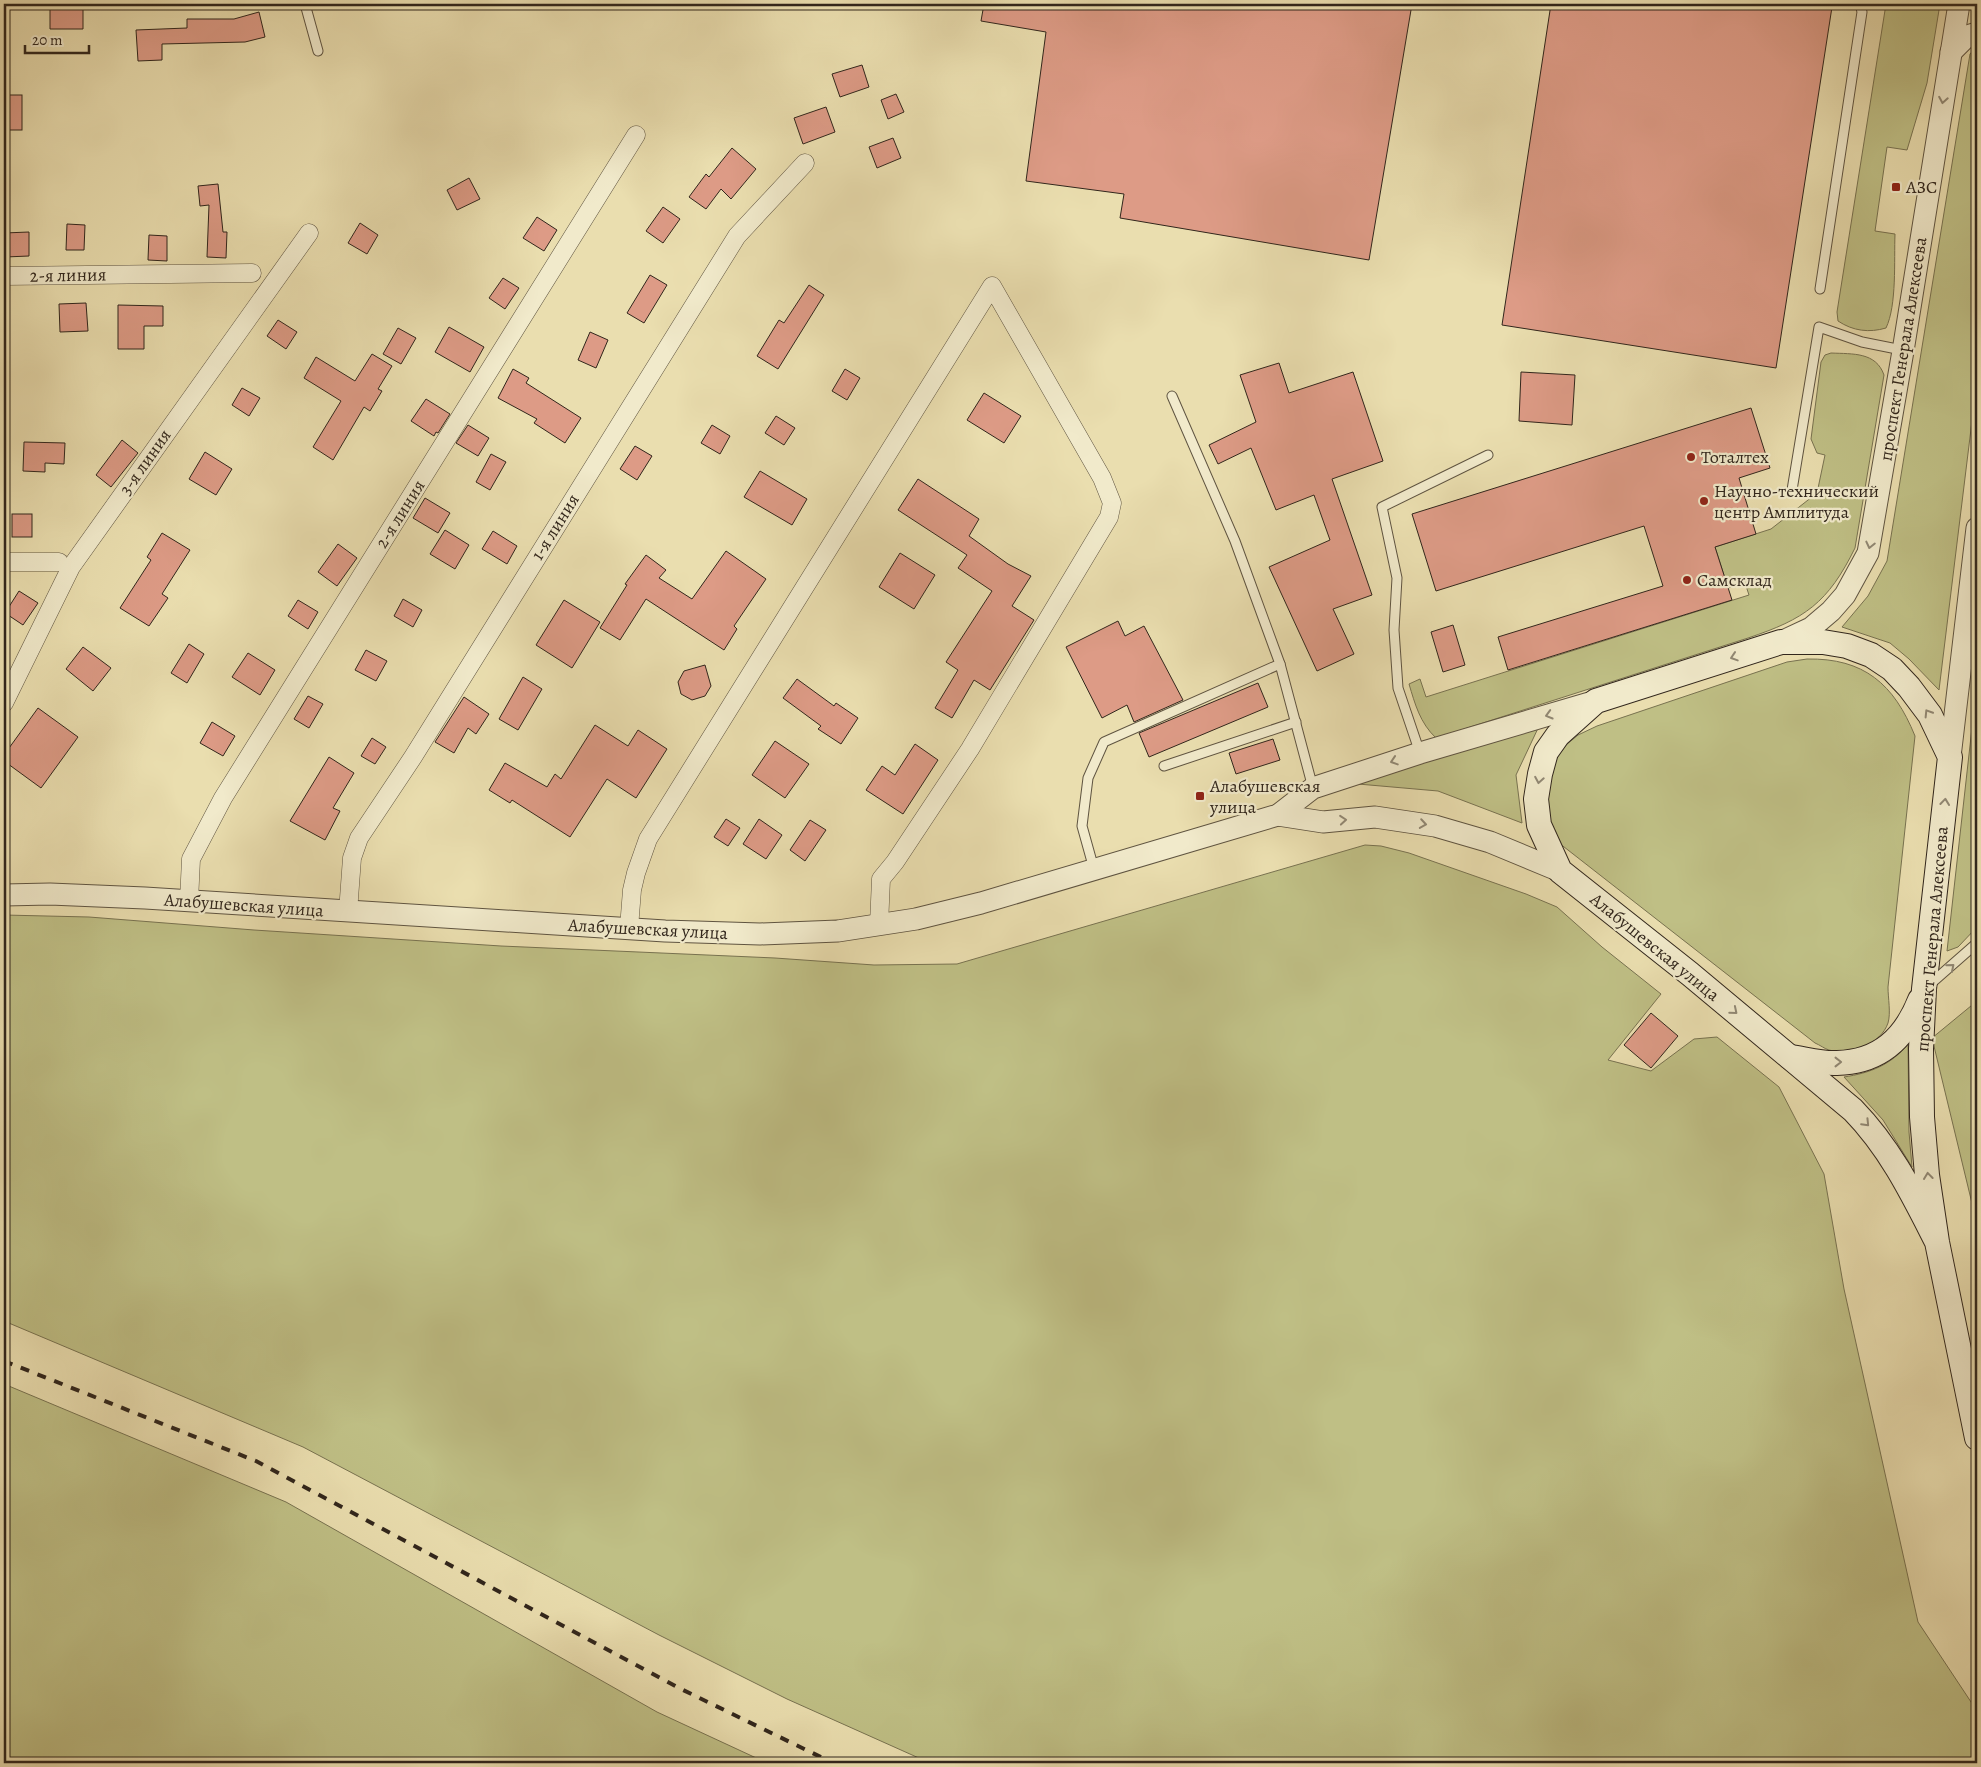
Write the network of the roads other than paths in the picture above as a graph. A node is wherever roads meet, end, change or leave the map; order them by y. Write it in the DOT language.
graph roads {
  1 [pos="305,4"];
  2 [pos="1860,4"];
  3 [pos="1959,4"];
  4 [pos="1977,32"];
  5 [pos="318,51"];
  6 [pos="1952,52"];
  7 [pos="636,136"];
  8 [pos="805,163"];
  9 [pos="309,233"];
  10 [pos="252,273"];
  11 [pos="4,276"];
  12 [pos="1820,289"];
  13 [pos="1903,351"];
  14 [pos="1172,396"];
  15 [pos="1488,455"];
  16 [pos="1792,490"];
  17 [pos="1977,528"];
  18 [pos="4,562"];
  19 [pos="58,562"];
  20 [pos="1972,614"];
  21 [pos="1781,642"];
  22 [pos="1280,664"];
  23 [pos="1596,701"];
  24 [pos="4,704"];
  25 [pos="1296,722"];
  26 [pos="1420,753"];
  27 [pos="1950,757"];
  28 [pos="1164,766"];
  29 [pos="1313,788"];
  30 [pos="1278,814"];
  31 [pos="1095,870"];
  32 [pos="1560,871"];
  33 [pos="4,895"];
  34 [pos="189,901"];
  35 [pos="348,912"];
  36 [pos="880,926"];
  37 [pos="629,928"];
  38 [pos="1977,943"];
  39 [pos="1924,989"];
  40 [pos="1789,1057"];
  41 [pos="1937,1242"];
  42 [pos="1977,1438"];
  1 -- 5 [label="lane"];
  2 -- 12 [label="lane"];
  3 -- 6 [label="street, проспект Генерала Алексеева"];
  4 -- 6 [label="street"];
  6 -- 13 [label="street, проспект Генерала Алексеева, one-way"];
  7 -- 34 [label="street, 2-я линия"];
  8 -- 35 [label="street, 1-я линия"];
  9 -- 24 [label="street, 3-я линия"];
  10 -- 11 [label="street, 2-я линия"];
  13 -- 16 [label="lane"];
  13 -- 21 [label="street, проспект Генерала Алексеева, one-way"];
  14 -- 22 [label="lane"];
  15 -- 26 [label="lane"];
  17 -- 20 [label="street, проспект Генерала Алексеева"];
  18 -- 19 [label="street"];
  20 -- 27 [label="street, проспект Генерала Алексеева"];
  21 -- 23 [label="main road, проспект Генерала Алексеева, one-way"];
  27 -- 21 [label="main road, one-way"];
  22 -- 25 [label="lane"];
  22 -- 31 [label="lane"];
  23 -- 26 [label="street, Алабушевская улица, one-way"];
  23 -- 32 [label="main road, one-way"];
  25 -- 28 [label="lane"];
  25 -- 29 [label="lane"];
  26 -- 29 [label="street, Алабушевская улица, one-way"];
  39 -- 27 [label="main road, проспект Генерала Алексеева, one-way"];
  29 -- 30 [label="street, Алабушевская улица"];
  30 -- 31 [label="street, Алабушевская улица"];
  30 -- 32 [label="street, Алабушевская улица, one-way"];
  31 -- 36 [label="street, Алабушевская улица"];
  32 -- 40 [label="main road, Алабушевская улица, one-way"];
  33 -- 34 [label="street, Алабушевская улица"];
  34 -- 35 [label="street, Алабушевская улица"];
  35 -- 37 [label="street, Алабушевская улица"];
  36 -- 37 [label="street, Алабушевская улица"];
  36 -- 37 [label="street"];
  39 -- 38 [label="lane, one-way"];
  40 -- 39 [label="main road, one-way"];
  41 -- 39 [label="main road, проспект Генерала Алексеева, one-way"];
  40 -- 41 [label="main road, Алабушевская улица, one-way"];
  41 -- 42 [label="main road, проспект Генерала Алексеева"];
}
